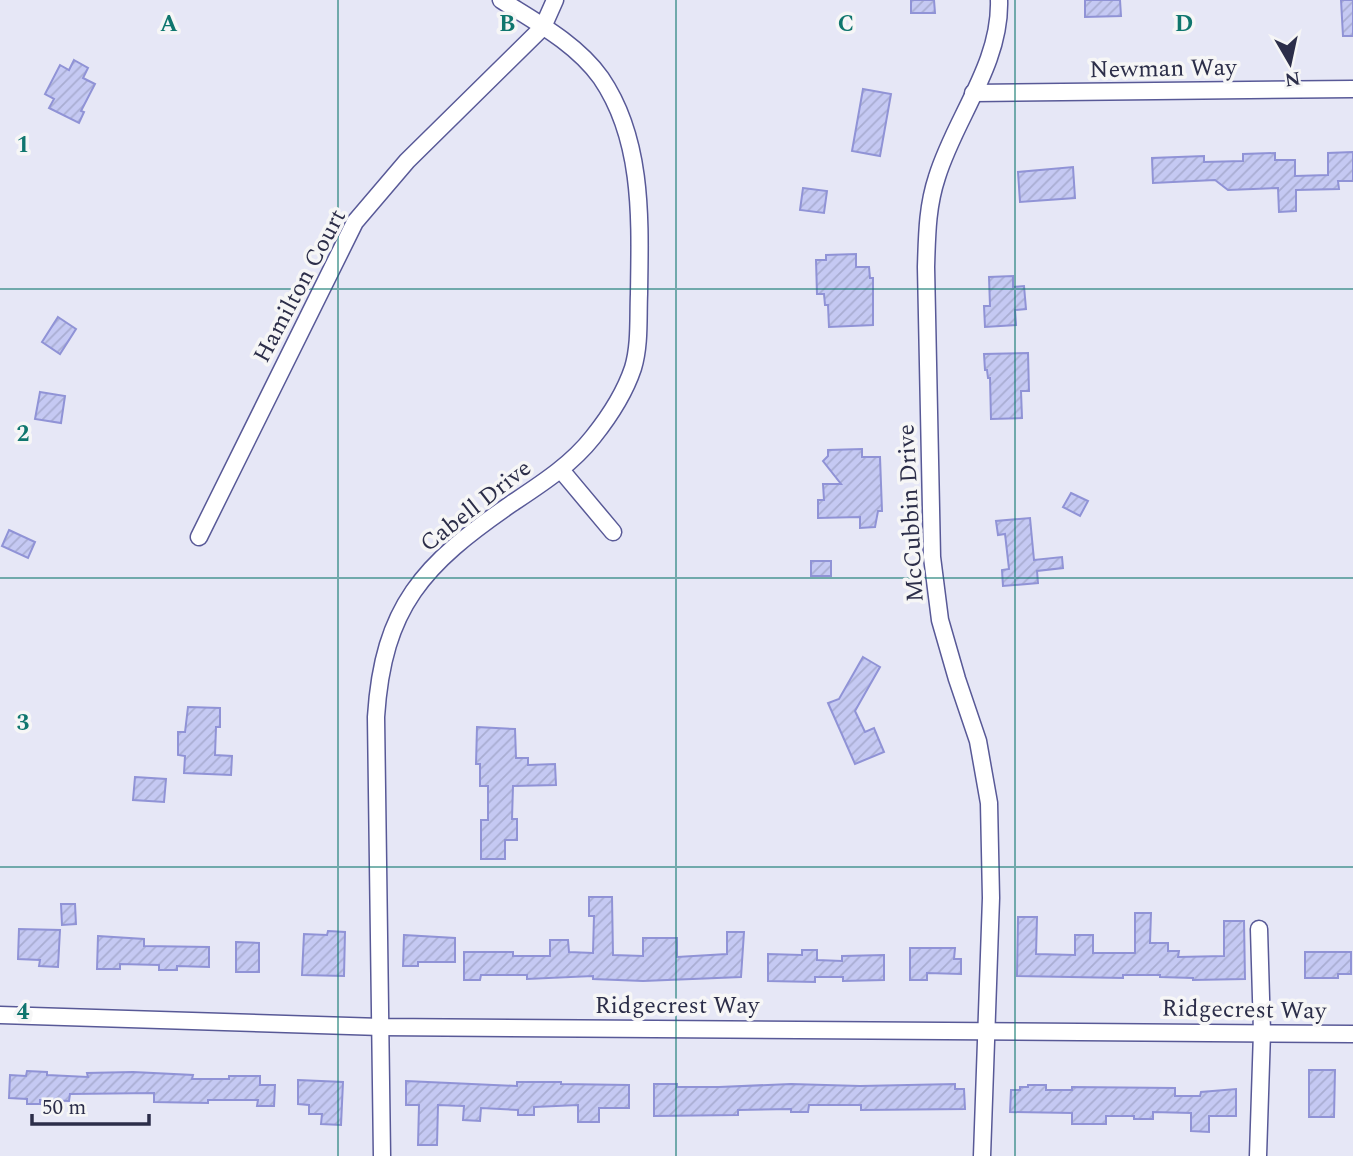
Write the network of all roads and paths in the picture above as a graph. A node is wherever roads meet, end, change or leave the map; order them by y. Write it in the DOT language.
graph roads {
  1 [pos="502,0"];
  2 [pos="555,0"];
  3 [pos="999,0"];
  4 [pos="543,27"];
  5 [pos="1353,89"];
  6 [pos="973,93"];
  7 [pos="561,470"];
  8 [pos="614,532"];
  9 [pos="199,537"];
  10 [pos="1258,929"];
  11 [pos="0,1015"];
  12 [pos="381,1027"];
  13 [pos="987,1031"];
  14 [pos="1262,1032"];
  15 [pos="1353,1034"];
  16 [pos="382,1156"];
  17 [pos="982,1156"];
  18 [pos="1258,1156"];
  1 -- 4 [label="street, Cabell Drive"];
  2 -- 4 [label="street"];
  3 -- 6 [label="street, McCubbin Drive"];
  4 -- 7 [label="street, Cabell Drive"];
  4 -- 9 [label="street, Hamilton Court"];
  5 -- 6 [label="street, Newman Way"];
  6 -- 13 [label="street, McCubbin Drive"];
  7 -- 8 [label="street"];
  7 -- 12 [label="street, Cabell Drive"];
  10 -- 14 [label="street"];
  11 -- 12 [label="street, Ridgecrest Way"];
  12 -- 13 [label="street, Ridgecrest Way"];
  12 -- 16 [label="street, Cabell Drive"];
  13 -- 14 [label="street, Ridgecrest Way"];
  13 -- 17 [label="street, McCubbin Drive"];
  14 -- 15 [label="street, Ridgecrest Way"];
  14 -- 18 [label="street"];
}
